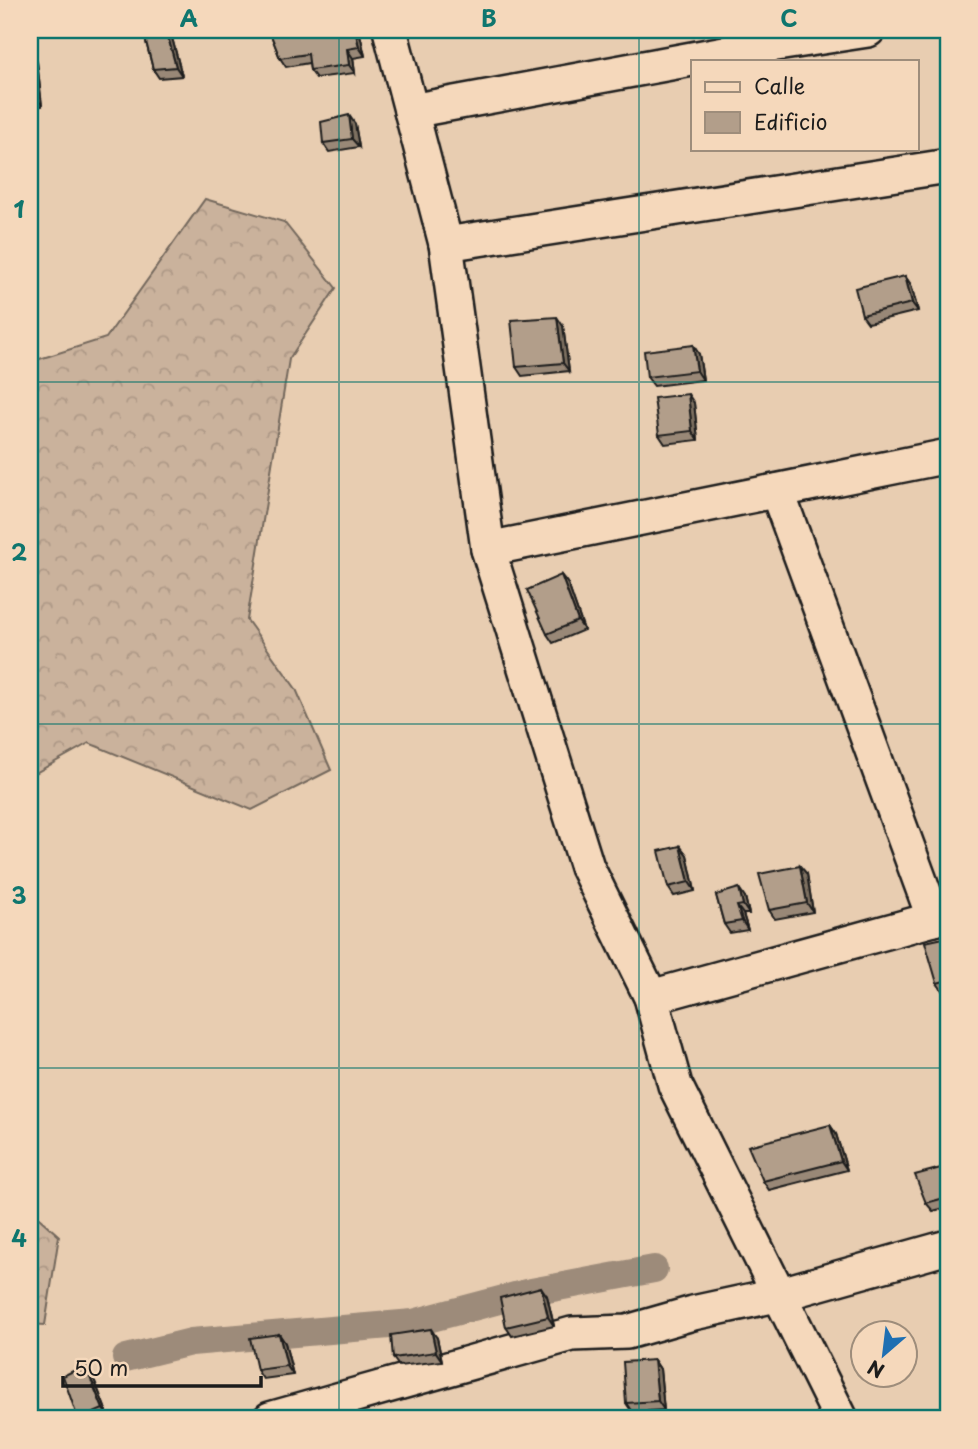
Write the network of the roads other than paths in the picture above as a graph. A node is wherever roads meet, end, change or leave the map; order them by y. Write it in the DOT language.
graph roads {
  1 [pos="390,30"];
  2 [pos="868,30"];
  3 [pos="411,111"];
  4 [pos="948,166"];
  5 [pos="446,244"];
  6 [pos="948,456"];
  7 [pos="777,491"];
  8 [pos="488,549"];
  9 [pos="941,917"];
  10 [pos="651,997"];
  11 [pos="948,1247"];
  12 [pos="781,1294"];
  13 [pos="270,1419"];
  14 [pos="841,1419"];
  1 -- 3 [label="street"];
  2 -- 3 [label="street"];
  3 -- 5 [label="street"];
  4 -- 5 [label="street"];
  5 -- 8 [label="street"];
  6 -- 7 [label="street"];
  7 -- 8 [label="street"];
  7 -- 9 [label="street"];
  8 -- 10 [label="street"];
  9 -- 10 [label="street"];
  10 -- 12 [label="street"];
  11 -- 12 [label="street"];
  12 -- 13 [label="street"];
  12 -- 14 [label="street"];
}
